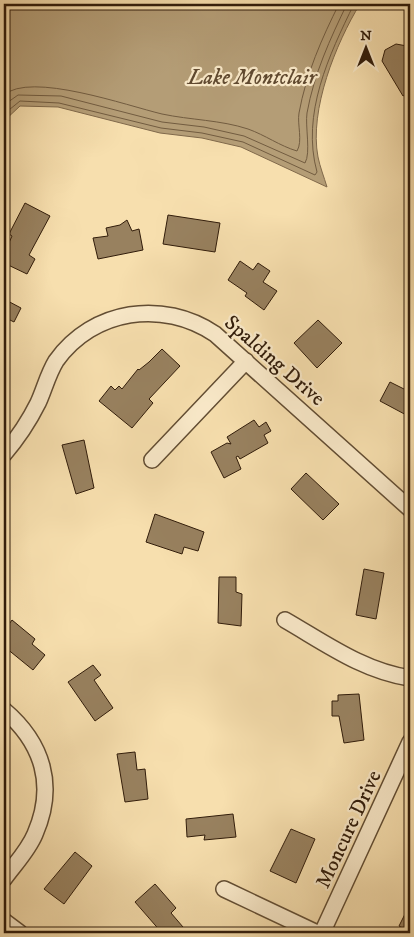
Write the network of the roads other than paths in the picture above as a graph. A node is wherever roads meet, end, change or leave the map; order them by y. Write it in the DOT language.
graph roads {
  1 [pos="246,361"];
  2 [pos="4,454"];
  3 [pos="152,460"];
  4 [pos="410,508"];
  5 [pos="285,620"];
  6 [pos="410,678"];
  7 [pos="4,710"];
  8 [pos="410,742"];
  9 [pos="4,879"];
  10 [pos="224,889"];
  11 [pos="4,921"];
  12 [pos="20,933"];
  13 [pos="316,933"];
  14 [pos="322,933"];
  1 -- 2 [label="street, Spalding Drive"];
  1 -- 3 [label="street"];
  1 -- 4 [label="street, Spalding Drive"];
  5 -- 6 [label="street"];
  7 -- 9 [label="street"];
  8 -- 14 [label="street, Moncure Drive"];
  10 -- 13 [label="street"];
  11 -- 12 [label="street"];
}
